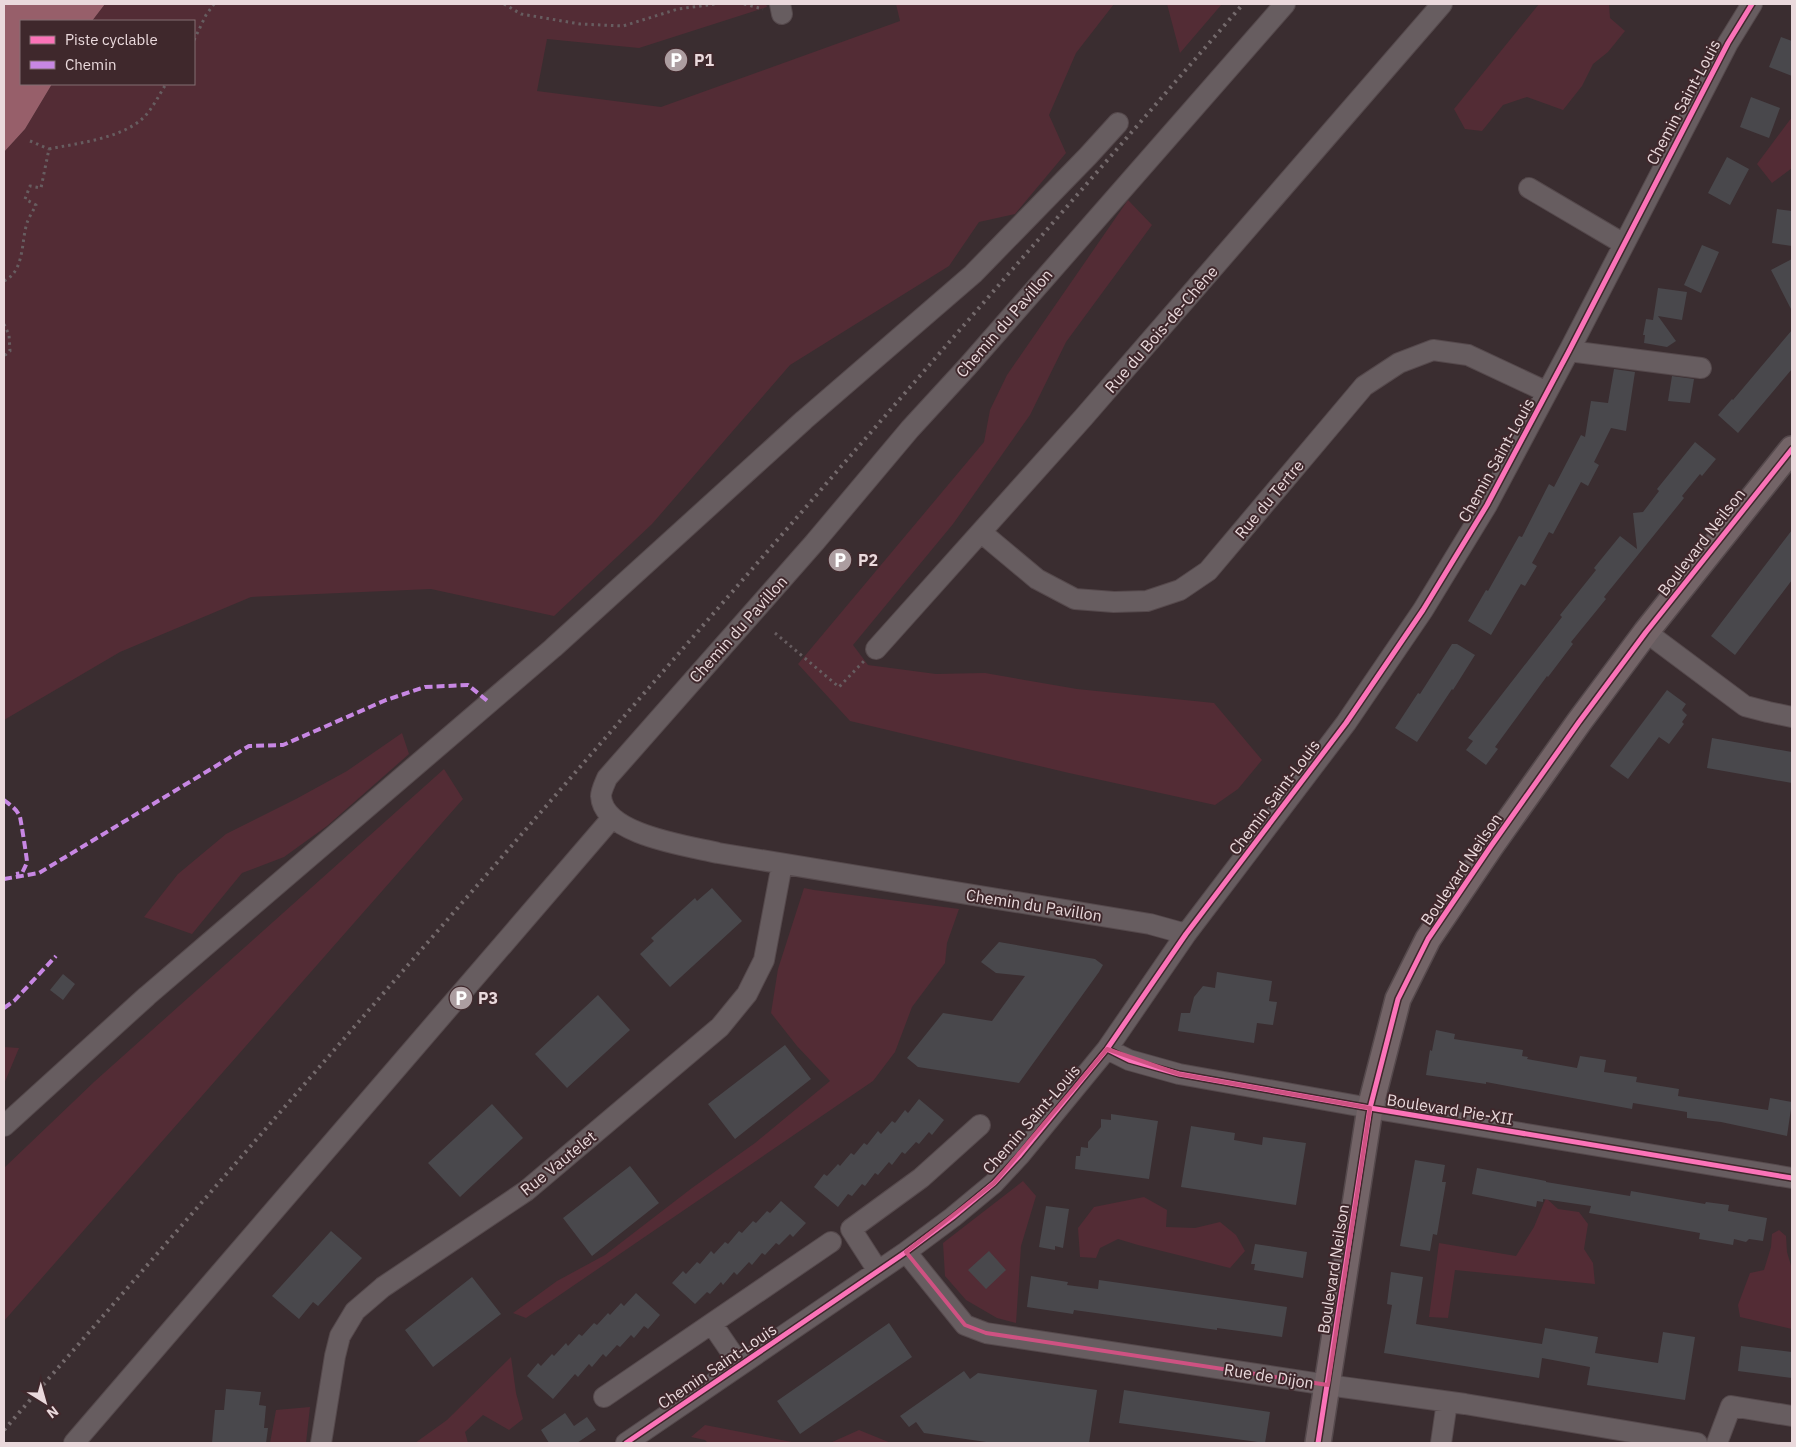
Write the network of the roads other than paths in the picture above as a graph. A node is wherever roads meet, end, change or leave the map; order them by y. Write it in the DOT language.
graph roads {
  1 [pos="1285,4"];
  2 [pos="1442,4"];
  3 [pos="1752,4"];
  4 [pos="1118,123"];
  5 [pos="1528,188"];
  6 [pos="1624,244"];
  7 [pos="1569,351"];
  8 [pos="1700,368"];
  9 [pos="1547,392"];
  10 [pos="1788,462"];
  11 [pos="982,533"];
  12 [pos="1646,632"];
  13 [pos="876,650"];
  14 [pos="1792,717"];
  15 [pos="612,818"];
  16 [pos="782,864"];
  17 [pos="1186,934"];
  18 [pos="1107,1049"];
  19 [pos="1370,1108"];
  20 [pos="980,1125"];
  21 [pos="4,1126"];
  22 [pos="1792,1178"];
  23 [pos="831,1242"];
  24 [pos="906,1252"];
  25 [pos="878,1270"];
  26 [pos="712,1324"];
  27 [pos="740,1365"];
  28 [pos="1328,1385"];
  29 [pos="604,1397"];
  30 [pos="1447,1402"];
  31 [pos="1792,1416"];
  32 [pos="74,1443"];
  33 [pos="321,1443"];
  34 [pos="626,1443"];
  35 [pos="1318,1443"];
  36 [pos="1441,1443"];
  37 [pos="1697,1443"];
  38 [pos="1718,1443"];
  1 -- 15 [label="street, Chemin du Pavillon"];
  2 -- 11 [label="street, Rue du Bois-de-Chêne"];
  3 -- 6 [label="street, Chemin Saint-Louis"];
  4 -- 21 [label="street"];
  5 -- 6 [label="street"];
  6 -- 7 [label="street, Chemin Saint-Louis"];
  7 -- 8 [label="street"];
  7 -- 9 [label="street, Chemin Saint-Louis"];
  9 -- 11 [label="street, Rue du Tertre"];
  9 -- 17 [label="street, Chemin Saint-Louis"];
  10 -- 12 [label="main road, Boulevard Neilson"];
  11 -- 13 [label="street, Rue du Bois-de-Chêne"];
  12 -- 14 [label="street"];
  12 -- 19 [label="main road, Boulevard Neilson"];
  15 -- 16 [label="street, Chemin du Pavillon"];
  15 -- 32 [label="street"];
  16 -- 17 [label="street, Chemin du Pavillon"];
  16 -- 33 [label="street, Rue Vautelet"];
  17 -- 18 [label="street, Chemin Saint-Louis"];
  18 -- 19 [label="street, Boulevard Pie-XII"];
  18 -- 24 [label="street, Chemin Saint-Louis"];
  19 -- 22 [label="street, Boulevard Pie-XII"];
  19 -- 28 [label="main road, Boulevard Neilson"];
  20 -- 25 [label="street"];
  23 -- 26 [label="street"];
  24 -- 25 [label="street, Chemin Saint-Louis"];
  24 -- 28 [label="street, Rue de Dijon"];
  25 -- 27 [label="street, Chemin Saint-Louis"];
  26 -- 27 [label="street"];
  26 -- 29 [label="street"];
  27 -- 34 [label="street, Chemin Saint-Louis"];
  28 -- 30 [label="street, Rue de Dijon"];
  28 -- 35 [label="main road, Boulevard Neilson"];
  30 -- 36 [label="street"];
  30 -- 37 [label="street, Rue de Dijon"];
  31 -- 38 [label="street"];
}
